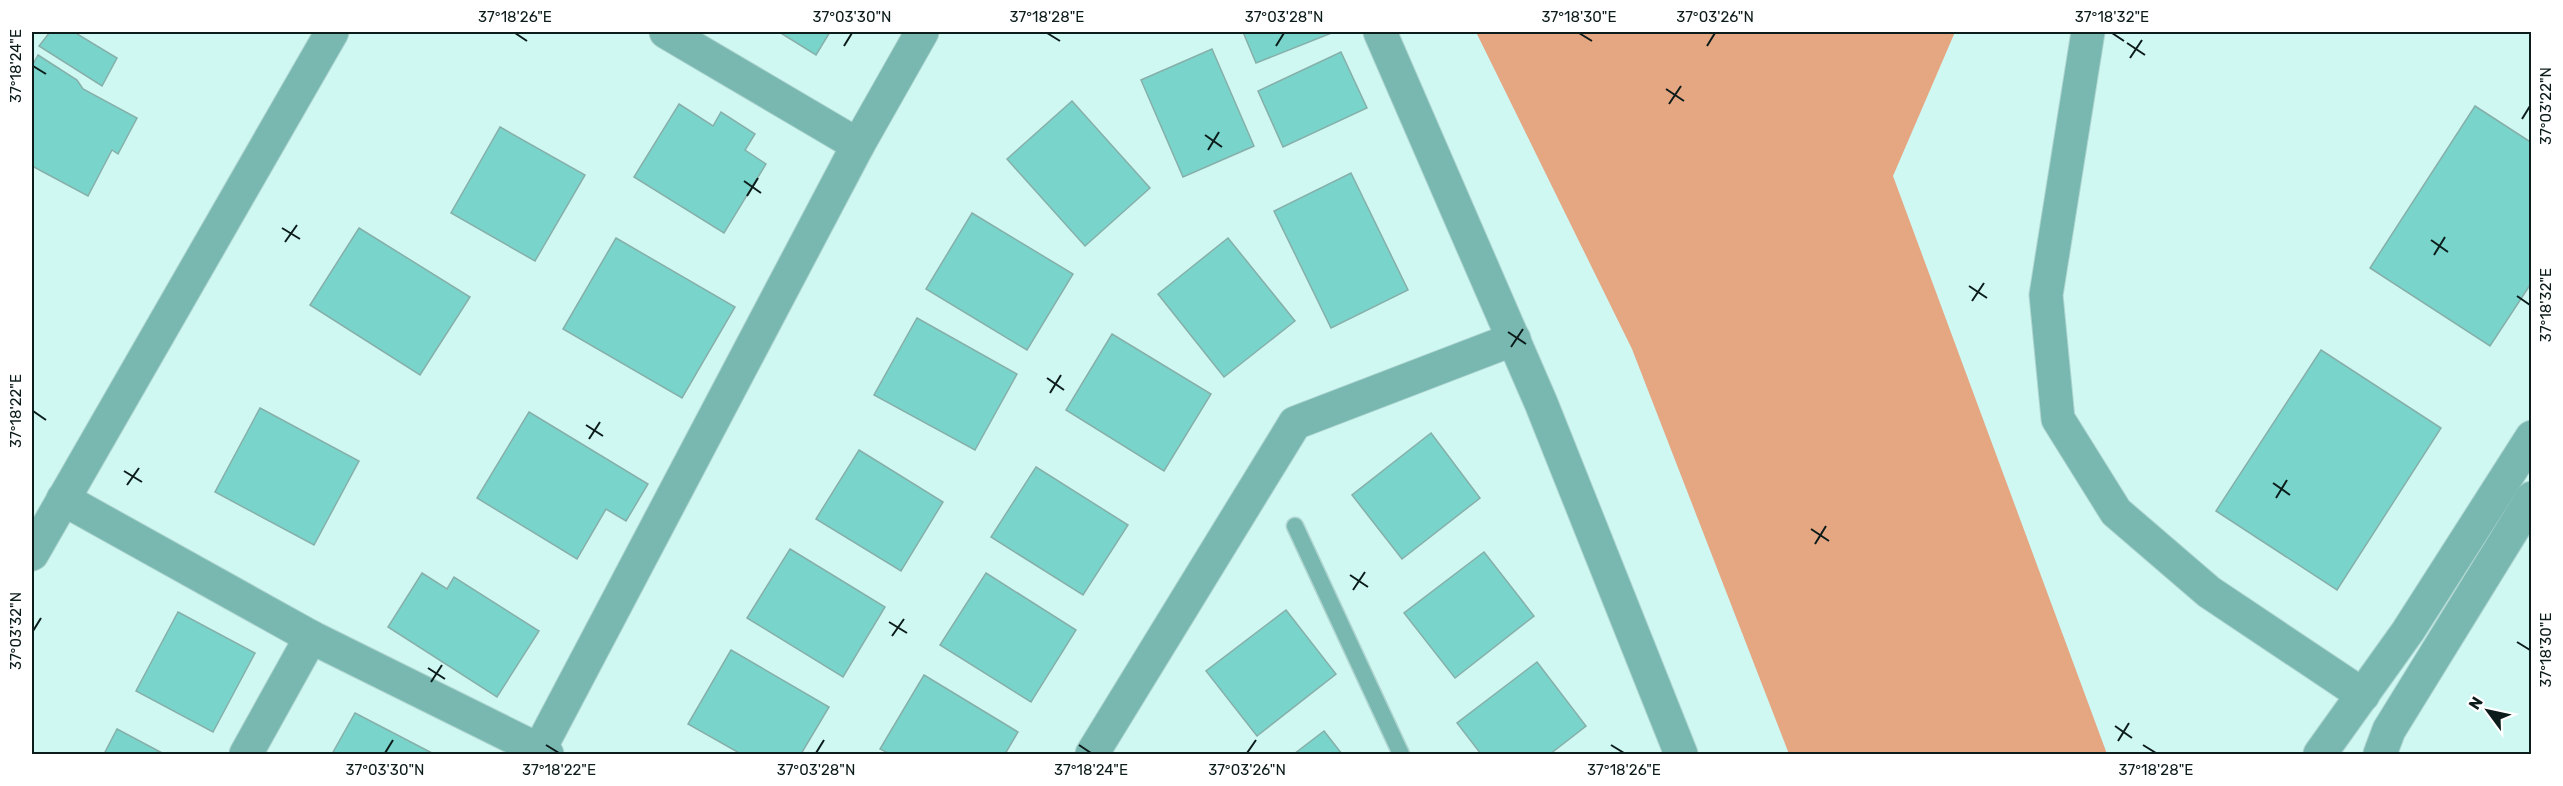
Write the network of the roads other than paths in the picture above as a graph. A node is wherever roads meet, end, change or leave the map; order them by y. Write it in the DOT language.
graph roads {
  1 [pos="332,32"];
  2 [pos="666,32"];
  3 [pos="922,32"];
  4 [pos="1380,32"];
  5 [pos="2088,32"];
  6 [pos="858,145"];
  7 [pos="1514,339"];
  8 [pos="2532,437"];
  9 [pos="2532,498"];
  10 [pos="63,499"];
  11 [pos="1295,526"];
  12 [pos="32,554"];
  13 [pos="311,637"];
  14 [pos="2363,695"];
  15 [pos="541,753"];
  16 [pos="246,754"];
  17 [pos="1092,754"];
  18 [pos="1401,754"];
  19 [pos="1681,754"];
  20 [pos="2320,754"];
  21 [pos="2380,754"];
  1 -- 10 [label="street"];
  2 -- 6 [label="street"];
  3 -- 6 [label="street"];
  4 -- 7 [label="street"];
  5 -- 14 [label="street"];
  6 -- 15 [label="street"];
  7 -- 17 [label="street"];
  7 -- 19 [label="street"];
  8 -- 14 [label="street"];
  9 -- 21 [label="street"];
  10 -- 12 [label="street"];
  10 -- 13 [label="street"];
  11 -- 18 [label="lane"];
  13 -- 15 [label="street"];
  13 -- 16 [label="street"];
  14 -- 20 [label="street"];
}
